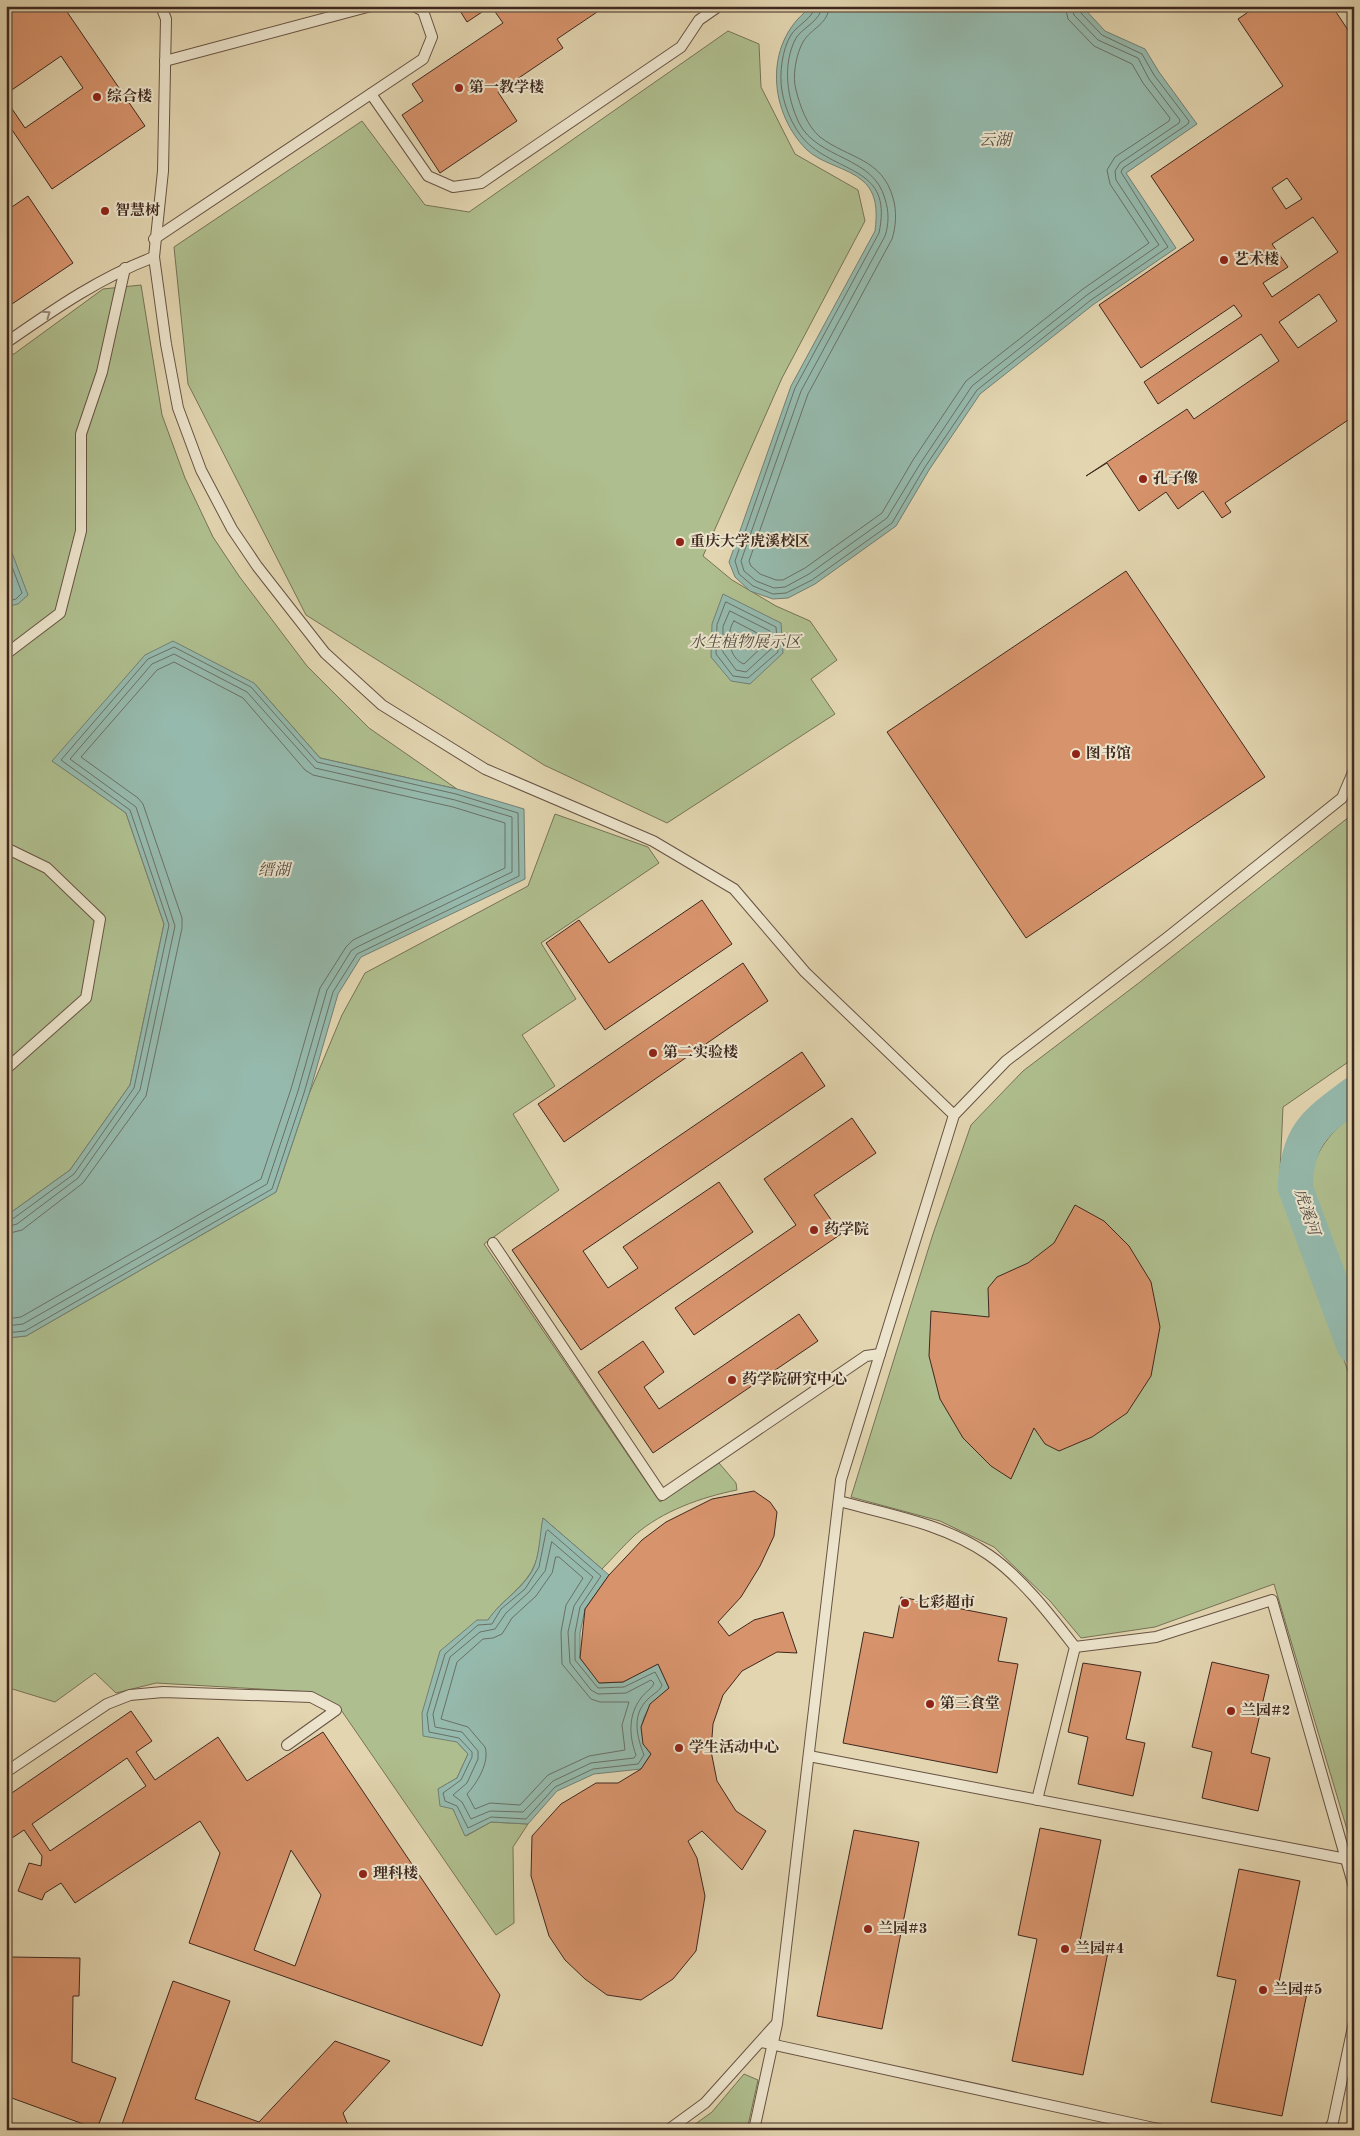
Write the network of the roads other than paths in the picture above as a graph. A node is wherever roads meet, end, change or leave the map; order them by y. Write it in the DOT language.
graph roads {
  1 [pos="161,6"];
  2 [pos="372,6"];
  3 [pos="414,6"];
  4 [pos="719,6"];
  5 [pos="165,60"];
  6 [pos="371,94"];
  7 [pos="154,239"];
  8 [pos="154,257"];
  9 [pos="125,268"];
  10 [pos="6,340"];
  11 [pos="6,654"];
  12 [pos="1354,770"];
  13 [pos="6,848"];
  14 [pos="6,1069"];
  15 [pos="954,1115"];
  16 [pos="493,1243"];
  17 [pos="880,1354"];
  18 [pos="839,1500"];
  19 [pos="1075,1647"];
  20 [pos="287,1745"];
  21 [pos="809,1756"];
  22 [pos="6,1772"];
  23 [pos="1037,1800"];
  24 [pos="1346,1859"];
  25 [pos="1354,1886"];
  26 [pos="1354,2022"];
  27 [pos="777,2024"];
  28 [pos="760,2042"];
  29 [pos="772,2046"];
  30 [pos="668,2130"];
  31 [pos="754,2130"];
  32 [pos="1163,2130"];
  33 [pos="1329,2130"];
  1 -- 5 [label="lane"];
  2 -- 5 [label="lane"];
  3 -- 6 [label="lane"];
  4 -- 6 [label="lane"];
  5 -- 7 [label="lane"];
  6 -- 7 [label="lane"];
  7 -- 8 [label="lane"];
  8 -- 9 [label="lane"];
  8 -- 15 [label="lane"];
  10 -- 9 [label="lane, one-way"];
  9 -- 11 [label="lane"];
  12 -- 15 [label="lane"];
  13 -- 14 [label="lane"];
  15 -- 17 [label="lane"];
  16 -- 17 [label="lane"];
  17 -- 18 [label="lane"];
  18 -- 19 [label="lane"];
  18 -- 21 [label="lane"];
  19 -- 23 [label="lane"];
  19 -- 24 [label="lane"];
  20 -- 22 [label="lane"];
  21 -- 23 [label="lane"];
  21 -- 27 [label="lane"];
  23 -- 24 [label="lane"];
  24 -- 25 [label="lane"];
  26 -- 33 [label="lane"];
  27 -- 28 [label="lane"];
  27 -- 29 [label="lane"];
  28 -- 29 [label="lane"];
  28 -- 30 [label="lane"];
  29 -- 31 [label="lane"];
  29 -- 32 [label="lane"];
}
